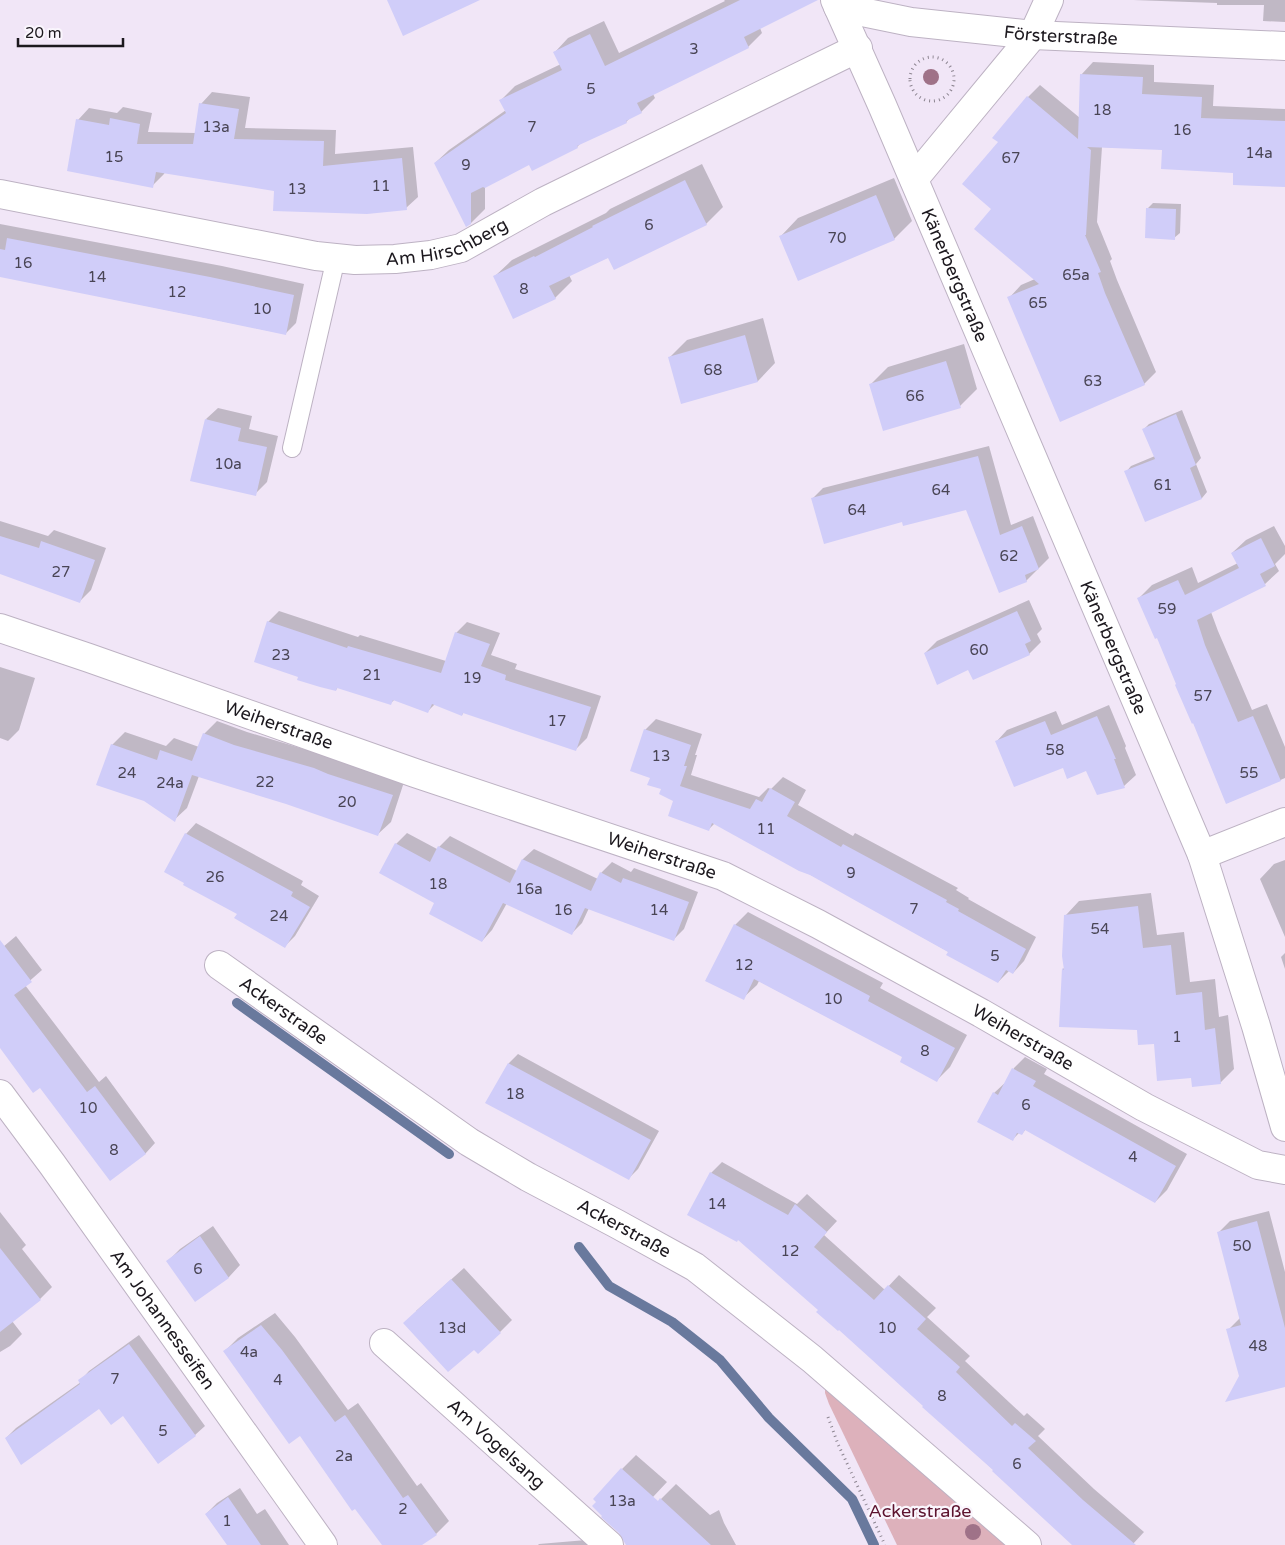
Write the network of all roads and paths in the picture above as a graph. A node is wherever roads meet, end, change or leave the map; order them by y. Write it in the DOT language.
graph roads {
  1 [pos="1049,0"];
  2 [pos="837,4"];
  3 [pos="1033,35"];
  4 [pos="1285,46"];
  5 [pos="858,48"];
  6 [pos="920,60"];
  7 [pos="914,179"];
  8 [pos="0,194"];
  9 [pos="336,258"];
  10 [pos="292,448"];
  11 [pos="0,628"];
  12 [pos="1285,822"];
  13 [pos="1202,855"];
  14 [pos="219,965"];
  15 [pos="0,1094"];
  16 [pos="1285,1127"];
  17 [pos="1285,1170"];
  18 [pos="384,1342"];
  19 [pos="825,1408"];
  20 [pos="323,1545"];
  21 [pos="609,1545"];
  22 [pos="885,1545"];
  23 [pos="1027,1545"];
  1 -- 3 [label="street"];
  2 -- 3 [label="street, Försterstraße"];
  2 -- 5 [label="street, Känerbergstraße"];
  3 -- 4 [label="street, Försterstraße"];
  3 -- 7 [label="street"];
  5 -- 7 [label="street, Känerbergstraße"];
  5 -- 9 [label="street, Am Hirschberg"];
  6 -- 6 [label="path"];
  7 -- 13 [label="street, Känerbergstraße"];
  8 -- 9 [label="street, Am Hirschberg"];
  9 -- 10 [label="lane"];
  11 -- 17 [label="street, Weiherstraße"];
  12 -- 13 [label="street"];
  13 -- 16 [label="street, Känerbergstraße"];
  14 -- 23 [label="street, Ackerstraße"];
  15 -- 20 [label="street, Am Johannesseifen"];
  18 -- 21 [label="street, Am Vogelsang"];
  19 -- 22 [label="path"];
}
